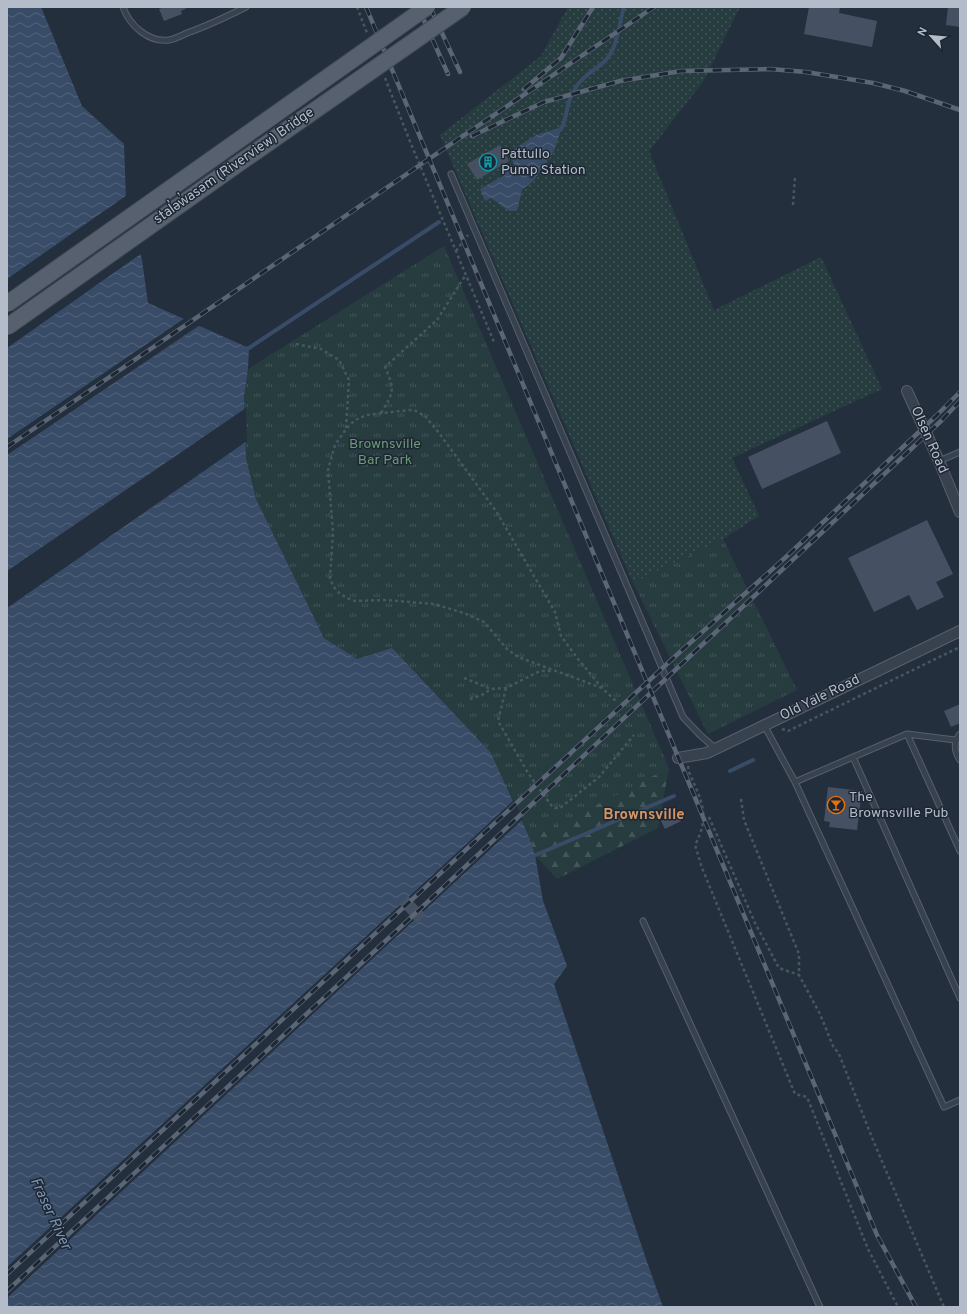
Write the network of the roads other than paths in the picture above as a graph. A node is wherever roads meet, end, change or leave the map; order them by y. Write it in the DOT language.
graph roads {
  1 [pos="123,7"];
  2 [pos="246,7"];
  3 [pos="427,7"];
  4 [pos="463,7"];
  5 [pos="450,174"];
  6 [pos="7,304"];
  7 [pos="7,327"];
  8 [pos="907,391"];
  9 [pos="960,452"];
  10 [pos="939,461"];
  11 [pos="957,498"];
  12 [pos="960,512"];
  13 [pos="960,631"];
  14 [pos="764,725"];
  15 [pos="907,734"];
  16 [pos="960,734"];
  17 [pos="955,740"];
  18 [pos="716,749"];
  19 [pos="853,757"];
  20 [pos="682,758"];
  21 [pos="960,760"];
  22 [pos="795,782"];
  23 [pos="960,852"];
  24 [pos="643,921"];
  25 [pos="960,998"];
  26 [pos="960,1100"];
  27 [pos="820,1307"];
  1 -- 2 [label="lane"];
  3 -- 6 [label="main road, stal̕əw̓asəm (Riverview) Bridge, bridge"];
  4 -- 7 [label="main road, stal̕əw̓asəm (Riverview) Bridge, bridge"];
  5 -- 18 [label="lane"];
  8 -- 10 [label="street, Olsen Road"];
  9 -- 10 [label="lane"];
  10 -- 11 [label="street, Olsen Road"];
  11 -- 12 [label="street, Olsen Road"];
  13 -- 14 [label="street, Old Yale Road"];
  14 -- 18 [label="street, Old Yale Road"];
  14 -- 22 [label="lane"];
  15 -- 17 [label="lane"];
  15 -- 19 [label="lane"];
  15 -- 23 [label="lane"];
  16 -- 17 [label="lane"];
  17 -- 21 [label="lane"];
  18 -- 20 [label="street, Old Yale Road"];
  19 -- 22 [label="lane"];
  19 -- 25 [label="lane"];
  22 -- 26 [label="lane"];
  24 -- 27 [label="lane"];
}
